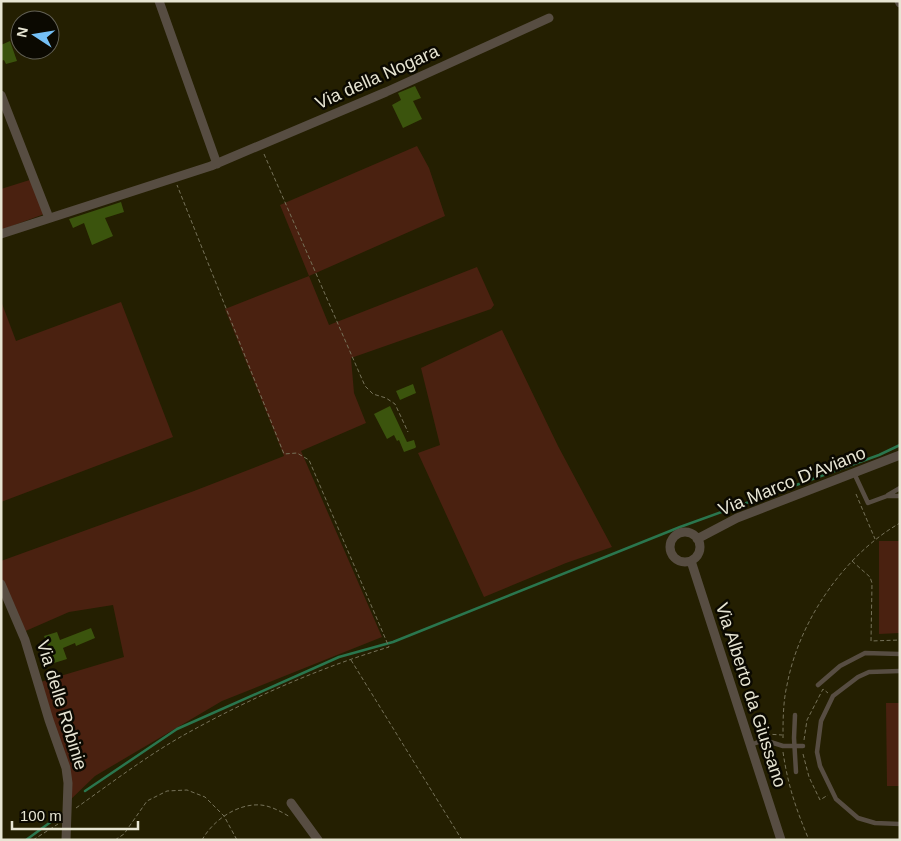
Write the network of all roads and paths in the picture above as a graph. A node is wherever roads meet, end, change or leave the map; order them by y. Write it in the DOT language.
graph roads {
  1 [pos="159,1"];
  2 [pos="549,18"];
  3 [pos="1,96"];
  4 [pos="260,146"];
  5 [pos="217,164"];
  6 [pos="174,178"];
  7 [pos="49,218"];
  8 [pos="1,234"];
  9 [pos="408,432"];
  10 [pos="900,455"];
  11 [pos="854,473"];
  12 [pos="900,488"];
  13 [pos="856,494"];
  14 [pos="887,496"];
  15 [pos="900,496"];
  16 [pos="900,523"];
  17 [pos="697,539"];
  18 [pos="875,540"];
  19 [pos="852,560"];
  20 [pos="691,561"];
  21 [pos="1,584"];
  22 [pos="900,640"];
  23 [pos="900,654"];
  24 [pos="350,658"];
  25 [pos="900,671"];
  26 [pos="818,685"];
  27 [pos="833,696"];
  28 [pos="795,715"];
  29 [pos="805,737"];
  30 [pos="818,738"];
  31 [pos="750,745"];
  32 [pos="782,746"];
  33 [pos="794,746"];
  34 [pos="804,746"];
  35 [pos="796,772"];
  36 [pos="832,793"];
  37 [pos="291,803"];
  38 [pos="67,814"];
  39 [pos="224,816"];
  40 [pos="295,820"];
  41 [pos="900,824"];
  42 [pos="33,840"];
  43 [pos="66,840"];
  44 [pos="115,840"];
  45 [pos="202,840"];
  46 [pos="238,840"];
  47 [pos="318,840"];
  48 [pos="462,840"];
  49 [pos="780,840"];
  50 [pos="809,840"];
  1 -- 5 [label="street"];
  2 -- 4 [label="street, Via della Nogara"];
  3 -- 7 [label="street"];
  4 -- 5 [label="street, Via della Nogara"];
  4 -- 9 [label="path"];
  5 -- 6 [label="street, Via della Nogara"];
  6 -- 7 [label="street, Via della Nogara"];
  6 -- 24 [label="path"];
  7 -- 8 [label="street, Via della Nogara"];
  10 -- 11 [label="street, Via Marco D'Aviano"];
  11 -- 14 [label="lane"];
  11 -- 17 [label="street, Via Marco D'Aviano"];
  12 -- 14 [label="lane"];
  13 -- 18 [label="path"];
  14 -- 15 [label="lane"];
  16 -- 18 [label="path"];
  17 -- 20 [label="street"];
  17 -- 20 [label="street"];
  18 -- 19 [label="path"];
  19 -- 22 [label="path"];
  19 -- 32 [label="path"];
  20 -- 31 [label="street, Via Alberto da Giussano"];
  21 -- 38 [label="street, Via delle Robinie"];
  23 -- 26 [label="lane"];
  24 -- 38 [label="path"];
  24 -- 48 [label="path"];
  25 -- 27 [label="lane"];
  27 -- 29 [label="path"];
  27 -- 30 [label="lane"];
  28 -- 33 [label="lane"];
  29 -- 30 [label="path"];
  29 -- 34 [label="path"];
  30 -- 36 [label="lane"];
  31 -- 32 [label="lane"];
  31 -- 49 [label="street, Via Alberto da Giussano"];
  32 -- 33 [label="lane"];
  32 -- 50 [label="path"];
  33 -- 34 [label="lane"];
  33 -- 35 [label="lane"];
  34 -- 36 [label="path"];
  36 -- 41 [label="lane"];
  37 -- 47 [label="street"];
  38 -- 42 [label="path"];
  38 -- 43 [label="street, Via delle Robinie"];
  39 -- 40 [label="path"];
  39 -- 44 [label="path"];
  39 -- 45 [label="path"];
  39 -- 46 [label="path"];
}
